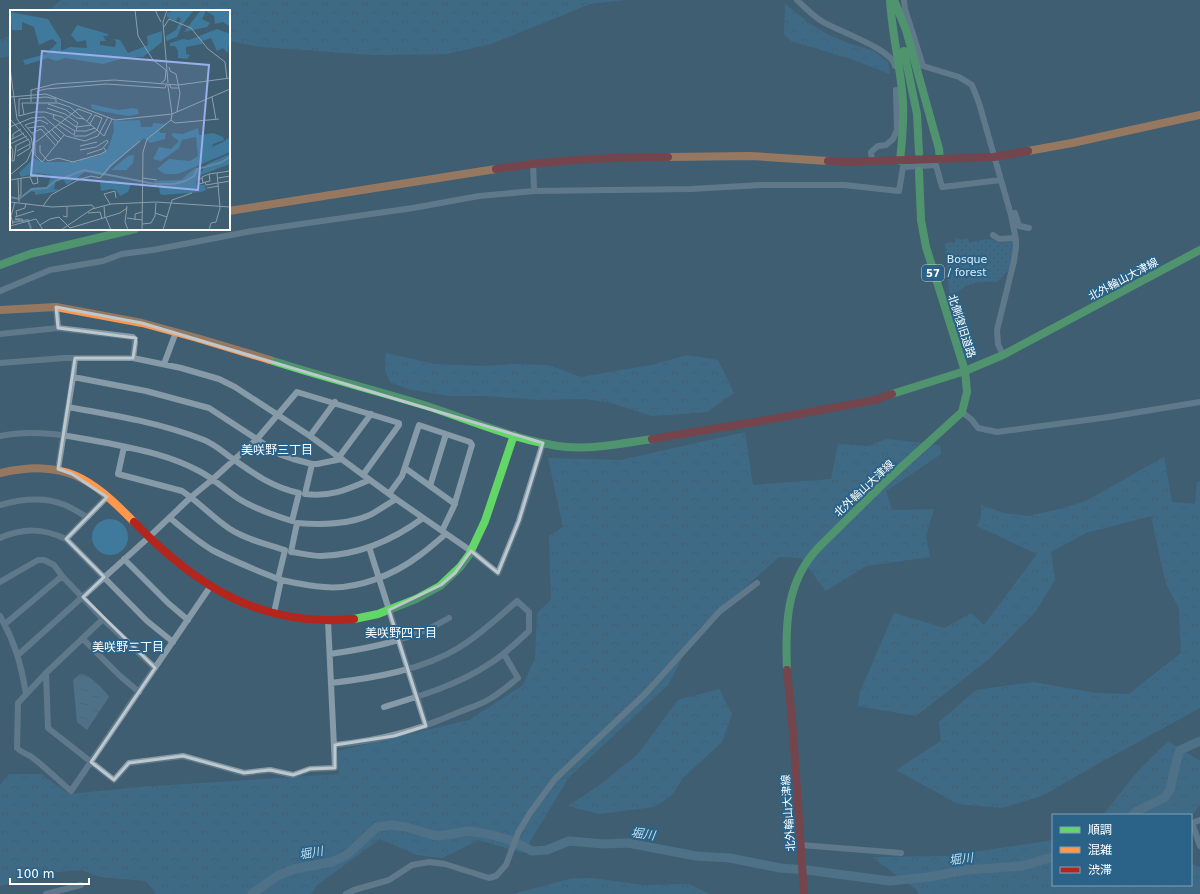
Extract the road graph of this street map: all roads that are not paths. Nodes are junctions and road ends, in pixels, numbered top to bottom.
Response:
1 (797, 0) edge
2 (892, 0) edge
3 (904, 0) edge
4 (1200, 115) edge
5 (920, 153) dead end
6 (994, 156) junction
7 (940, 159) junction
8 (900, 160) junction
9 (872, 162) junction
10 (533, 163) junction
11 (920, 172) dead end
12 (1001, 180) junction
13 (534, 191) junction
14 (230, 211) edge
15 (1011, 215) junction
16 (1029, 228) dead end
17 (131, 230) edge
18 (993, 234) dead end
19 (1015, 238) junction
20 (1200, 250) edge
21 (0, 265) edge
22 (0, 291) edge
23 (56, 307) junction
24 (0, 310) edge
25 (58, 328) junction
26 (176, 332) junction
27 (0, 334) edge
28 (1003, 355) junction
29 (75, 358) junction
30 (133, 358) junction
31 (0, 363) edge
32 (164, 364) junction
33 (965, 370) junction
34 (73, 377) junction
35 (334, 402) junction
36 (1200, 402) edge
37 (68, 408) junction
38 (962, 412) junction
39 (279, 414) junction
40 (372, 414) junction
41 (446, 434) junction
42 (63, 435) junction
43 (514, 435) junction
44 (0, 436) edge
45 (310, 436) junction
46 (257, 439) junction
47 (543, 443) junction
48 (124, 447) junction
49 (340, 458) junction
50 (234, 460) junction
51 (312, 464) junction
52 (405, 468) junction
53 (58, 469) junction
54 (0, 474) edge
55 (363, 475) junction
56 (213, 479) junction
57 (369, 480) junction
58 (430, 486) junction
59 (302, 494) junction
60 (389, 494) junction
61 (107, 497) junction
62 (191, 497) junction
63 (396, 499) junction
64 (455, 504) junction
65 (0, 505) edge
66 (87, 517) junction
67 (170, 518) junction
68 (423, 518) junction
69 (295, 522) junction
70 (444, 532) junction
71 (0, 538) edge
72 (148, 538) junction
73 (66, 539) junction
74 (369, 547) junction
75 (288, 551) junction
76 (471, 551) junction
77 (124, 559) junction
78 (62, 576) junction
79 (104, 577) junction
80 (379, 578) junction
81 (280, 579) junction
82 (0, 582) edge
83 (757, 583) dead end
84 (210, 587) junction
85 (83, 597) junction
86 (389, 610) junction
87 (274, 613) junction
88 (0, 616) edge
89 (449, 618) dead end
90 (104, 619) junction
91 (188, 620) junction
92 (328, 621) junction
93 (5, 624) junction
94 (82, 639) junction
95 (399, 641) junction
96 (173, 642) junction
97 (330, 654) junction
98 (504, 654) junction
99 (18, 655) junction
100 (155, 668) junction
101 (408, 668) junction
102 (46, 673) junction
103 (331, 683) junction
104 (139, 692) junction
105 (26, 694) junction
106 (417, 697) junction
107 (384, 707) dead end
108 (426, 726) junction
109 (335, 745) junction
110 (91, 762) junction
111 (1200, 820) edge
112 (801, 845) junction
113 (1200, 846) edge
114 (901, 853) dead end
115 (81, 885) dead end
116 (70, 891) edge
117 (46, 894) edge
118 (346, 894) edge
119 (804, 894) edge

1 - 9 street
2 - 5 main road
2 - 7 main road
2 - 8 main road
3 - 6 street
4 - 6 main road
6 - 7 main road
6 - 12 street
7 - 8 main road
8 - 9 main road
9 - 10 main road
10 - 13 street
10 - 14 main road
11 - 33 main road, 北側復旧道路 / 57
12 - 13 street
12 - 15 street
13 - 22 street
15 - 16 street
15 - 19 street
17 - 21 main road
18 - 19 street
19 - 28 street
20 - 28 main road, 北外輪山大津線
23 - 24 main road, 北外輪山大津線
23 - 25 street
23 - 26 main road, 北外輪山大津線
25 - 27 street
25 - 30 street
26 - 32 street
26 - 43 main road, 北外輪山大津線
28 - 33 main road, 北外輪山大津線
29 - 30 street
29 - 31 street
29 - 34 street
30 - 32 street
32 - 39 street
33 - 38 main road
33 - 47 main road, 北外輪山大津線
34 - 37 street
34 - 46 street
35 - 39 street
35 - 40 street
35 - 45 street
36 - 38 street
37 - 42 street
37 - 50 street
38 - 112 main road, 北外輪山大津線
39 - 45 street
39 - 46 street
40 - 49 street
40 - 55 street
41 - 52 street
41 - 58 street
41 - 64 street
42 - 44 street
42 - 48 street
42 - 53 street
43 - 47 main road, 北外輪山大津線
43 - 76 main road
45 - 49 street
46 - 50 street
46 - 51 street
47 - 76 street
48 - 56 street
48 - 62 street
49 - 51 street
49 - 55 street
50 - 56 street
50 - 59 street
51 - 59 street
52 - 58 street
52 - 60 street
53 - 54 main road
53 - 61 main road
55 - 57 street
56 - 62 street
56 - 69 street
57 - 59 street
57 - 60 street
58 - 64 street
59 - 69 street
60 - 63 street
61 - 66 street
61 - 72 main road
62 - 67 street
62 - 75 street
63 - 68 street
63 - 69 street
64 - 70 street
65 - 66 street
66 - 73 street
67 - 72 street
67 - 81 street
68 - 70 street
68 - 74 street
69 - 75 street
70 - 76 street
70 - 80 street
71 - 73 street
72 - 77 street
72 - 84 main road
73 - 79 street
74 - 75 street
74 - 80 street
75 - 81 street
76 - 86 main road
77 - 79 street
77 - 91 street
78 - 82 street
78 - 85 street
78 - 93 street
79 - 85 street
79 - 96 street
80 - 81 street
80 - 86 street
81 - 87 street
83 - 118 street
84 - 87 main road
84 - 91 street
85 - 90 street
85 - 99 street
86 - 92 main road
86 - 95 street
87 - 92 main road
88 - 93 street
89 - 95 street
90 - 94 street
90 - 100 street
91 - 96 street
92 - 97 street
93 - 99 street
94 - 102 street
94 - 104 street
95 - 97 street
95 - 101 street
96 - 100 street
97 - 103 street
98 - 101 street
98 - 106 street
98 - 108 street
99 - 105 street
100 - 104 street
101 - 103 street
101 - 106 street
102 - 105 street
102 - 110 street
103 - 109 street
104 - 110 street
105 - 110 street
106 - 107 street
106 - 108 street
108 - 109 street
109 - 110 street
111 - 113 street
112 - 114 street
112 - 119 main road, 北外輪山大津線
115 - 116 street
116 - 117 street

